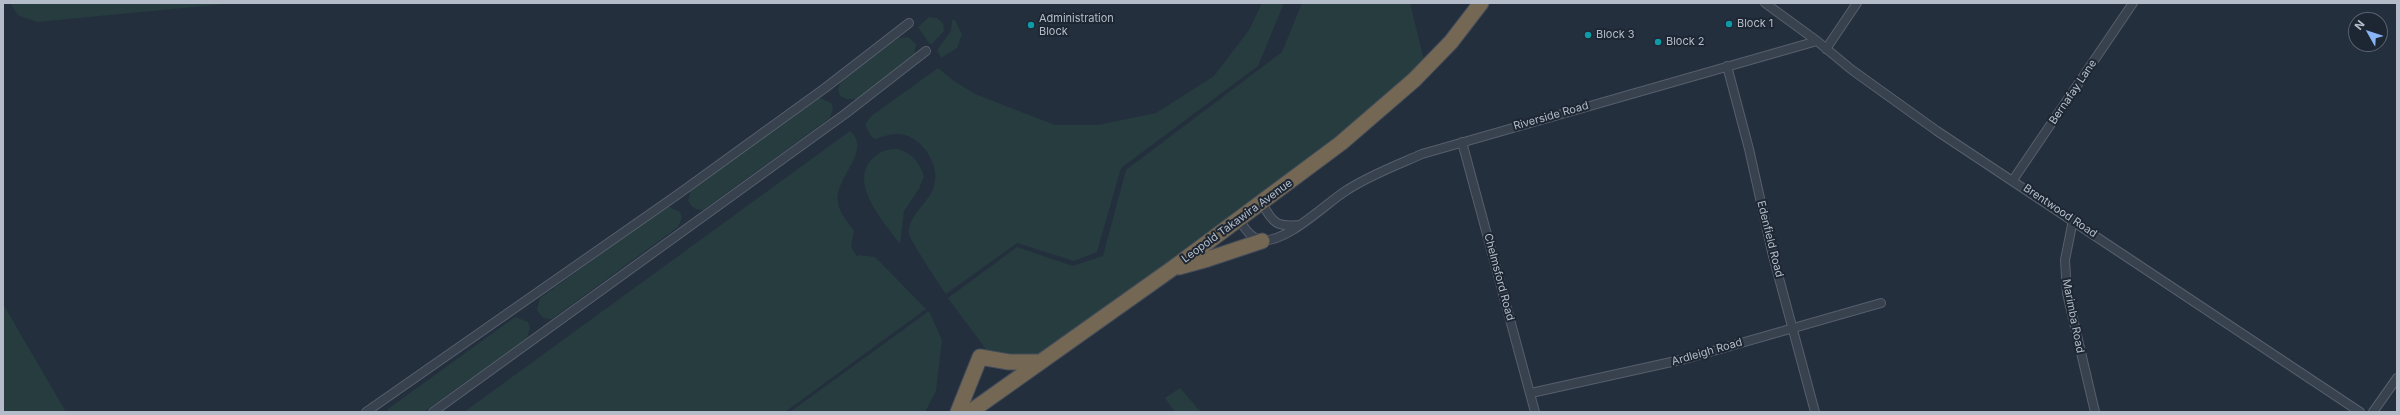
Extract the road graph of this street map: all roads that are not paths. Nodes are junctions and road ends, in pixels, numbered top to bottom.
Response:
1 (1482, 3) edge
2 (1765, 3) edge
3 (1857, 3) edge
4 (2133, 3) edge
5 (909, 23) dead end
6 (1817, 40) junction
7 (1826, 48) junction
8 (926, 52) dead end
9 (1727, 66) junction
10 (1462, 142) junction
11 (2012, 180) junction
12 (1262, 203) junction
13 (1239, 220) junction
14 (2073, 220) junction
15 (1301, 225) junction
16 (1262, 240) junction
17 (1173, 268) junction
18 (1881, 303) dead end
19 (1792, 327) junction
20 (1037, 362) junction
21 (2397, 378) edge
22 (1531, 393) junction
23 (366, 412) edge
24 (432, 412) edge
25 (958, 412) edge
26 (970, 412) edge
27 (1535, 412) edge
28 (1815, 412) edge
29 (2095, 412) edge
30 (2360, 412) edge
31 (2373, 412) edge

1 - 12 highway, Leopold Takawira Avenue
2 - 6 street, Brentwood Road
3 - 7 street
4 - 11 street, Bernafay Lane
5 - 23 street
6 - 7 street, Brentwood Road
6 - 9 street, Riverside Road
7 - 11 street, Brentwood Road
8 - 24 street
9 - 10 street, Riverside Road
9 - 19 street, Edenfield Road
10 - 15 street, Riverside Road
10 - 22 street, Chelmsford Road
11 - 14 street, Brentwood Road
12 - 13 highway, Leopold Takawira Avenue
12 - 15 street
13 - 16 street
13 - 17 highway, Leopold Takawira Avenue
14 - 29 street, Marimba Road
14 - 30 street, Brentwood Road
15 - 16 street, Riverside Road
16 - 17 highway
17 - 20 highway, Leopold Takawira Avenue
18 - 19 street, Ardleigh Road
19 - 22 street, Ardleigh Road
19 - 28 street, Edenfield Road
20 - 25 highway
20 - 26 highway, Leopold Takawira Avenue
21 - 31 street
22 - 27 street, Chelmsford Road

